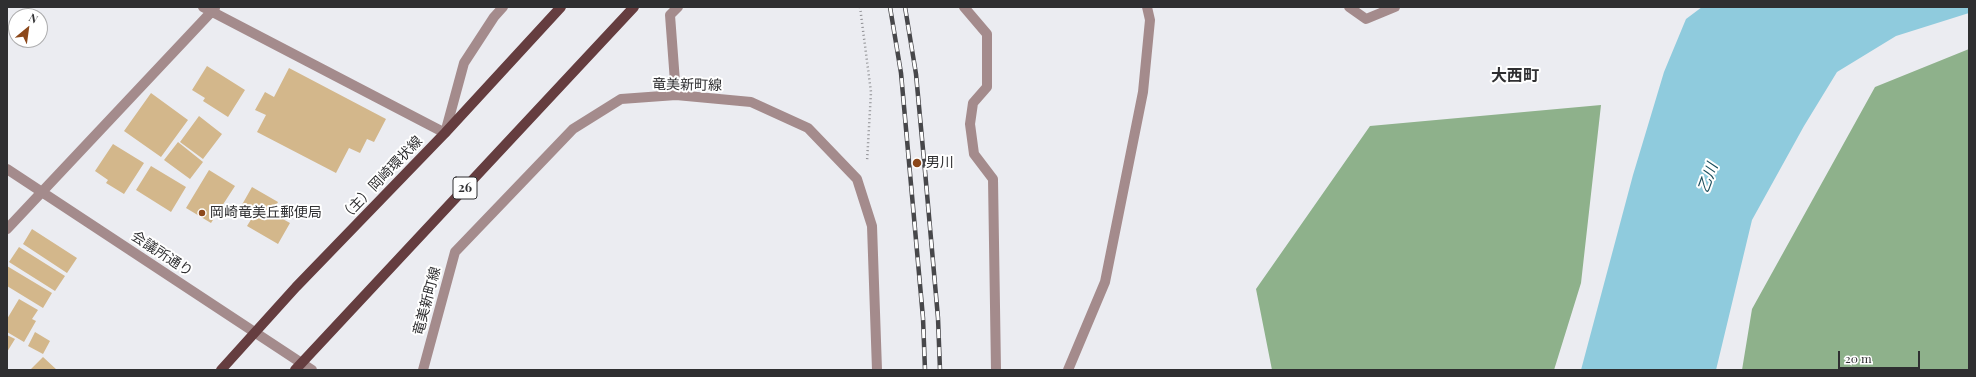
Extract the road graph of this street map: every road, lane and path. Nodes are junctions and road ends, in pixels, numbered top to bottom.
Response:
1 (504, 7) edge
2 (561, 7) edge
3 (634, 7) edge
4 (678, 7) edge
5 (860, 7) edge
6 (964, 7) edge
7 (1147, 7) edge
8 (1349, 7) edge
9 (1395, 7) edge
10 (210, 9) edge
11 (676, 95) junction
12 (445, 133) junction
13 (867, 167) dead end
14 (7, 169) edge
15 (41, 192) junction
16 (7, 229) edge
17 (255, 332) junction
18 (298, 367) edge
19 (221, 370) edge
20 (312, 370) edge
21 (423, 370) edge
22 (877, 370) edge
23 (996, 370) edge
24 (1068, 370) edge

1 - 12 street
2 - 12 main road, （主）岡崎環状線
3 - 18 main road, 26
4 - 11 street
5 - 13 path
6 - 23 street
7 - 24 street
8 - 9 street
10 - 12 street
10 - 15 street
11 - 21 street, 竜美新町線
11 - 22 street, 竜美新町線
12 - 17 main road, （主）岡崎環状線
14 - 15 street, 会議所通り
15 - 16 street
15 - 17 street, 会議所通り
17 - 18 street, 会議所通り
17 - 19 main road, （主）岡崎環状線
18 - 20 street

